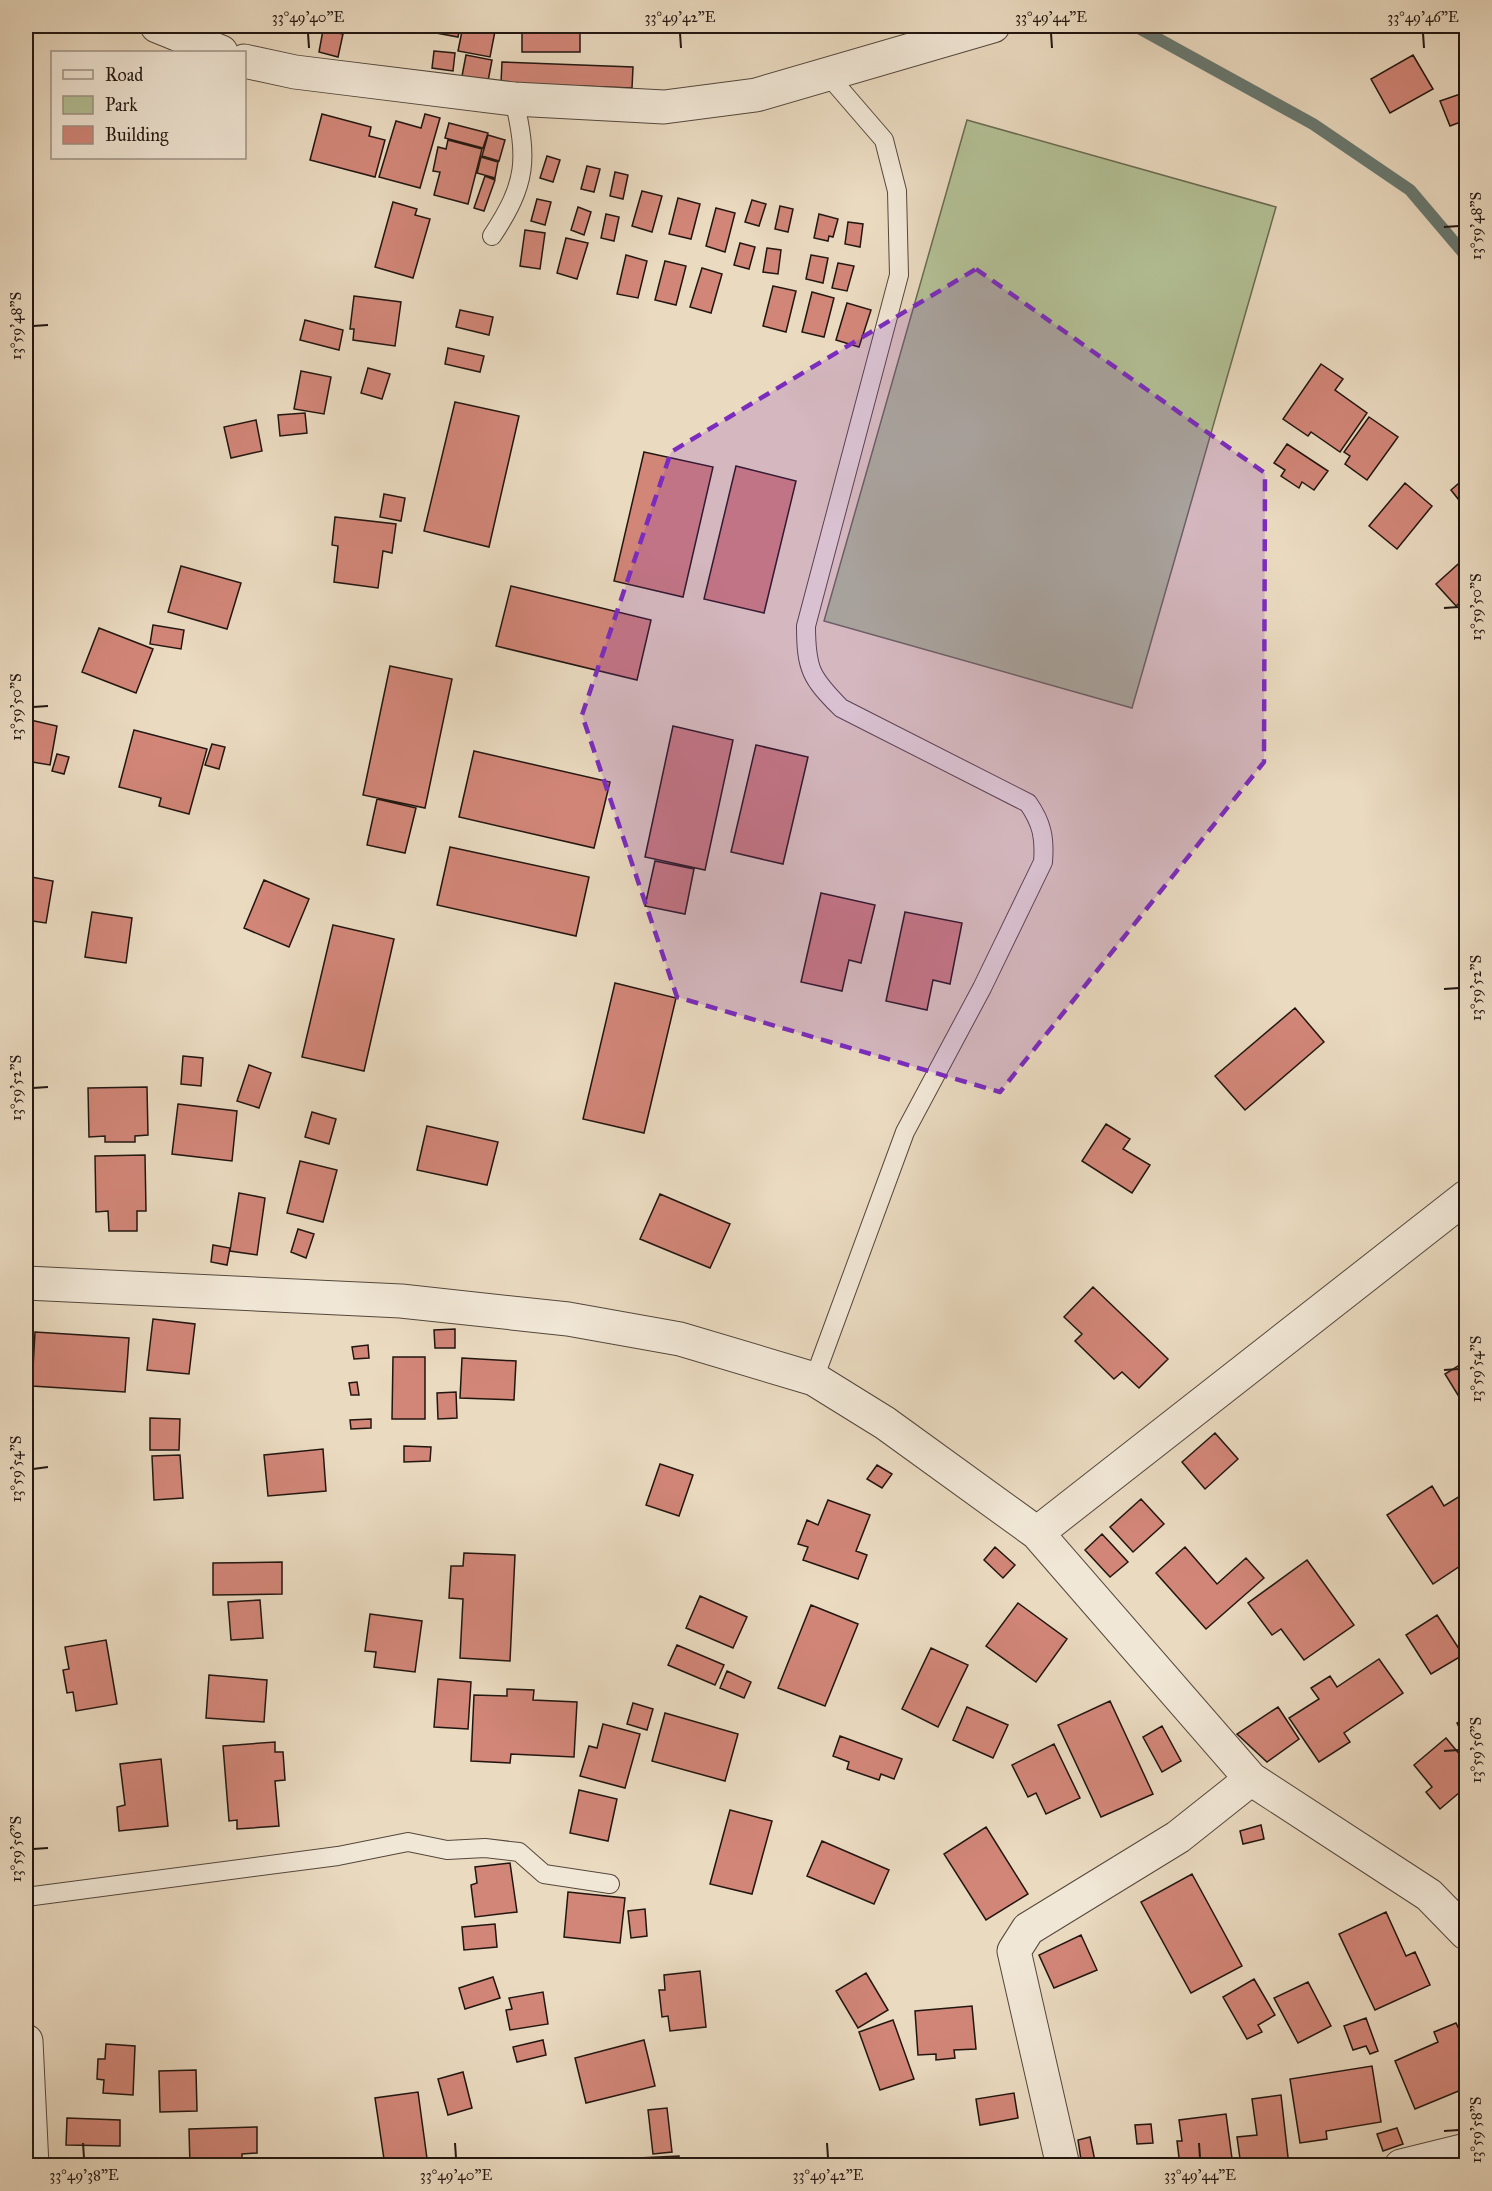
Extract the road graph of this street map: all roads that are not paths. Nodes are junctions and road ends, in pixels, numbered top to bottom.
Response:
1 (157, 26) edge
2 (993, 26) edge
3 (219, 51) edge
4 (246, 60) edge
5 (827, 74) junction
6 (514, 99) junction
7 (492, 236) dead end
8 (1467, 1197) edge
9 (26, 1283) edge
10 (814, 1379) junction
11 (1036, 1533) junction
12 (1251, 1779) junction
13 (610, 1884) dead end
14 (26, 1897) edge
15 (1467, 1933) edge
16 (26, 2041) edge
17 (1467, 2150) edge
18 (32, 2166) edge
19 (1063, 2166) edge
20 (1401, 2166) edge

1 - 3 street
2 - 5 street
4 - 6 street
5 - 6 street
5 - 10 lane
6 - 7 lane
8 - 11 street
9 - 10 street
10 - 11 street
11 - 12 street
12 - 15 street
12 - 19 street
13 - 14 lane
16 - 18 street
17 - 20 street

